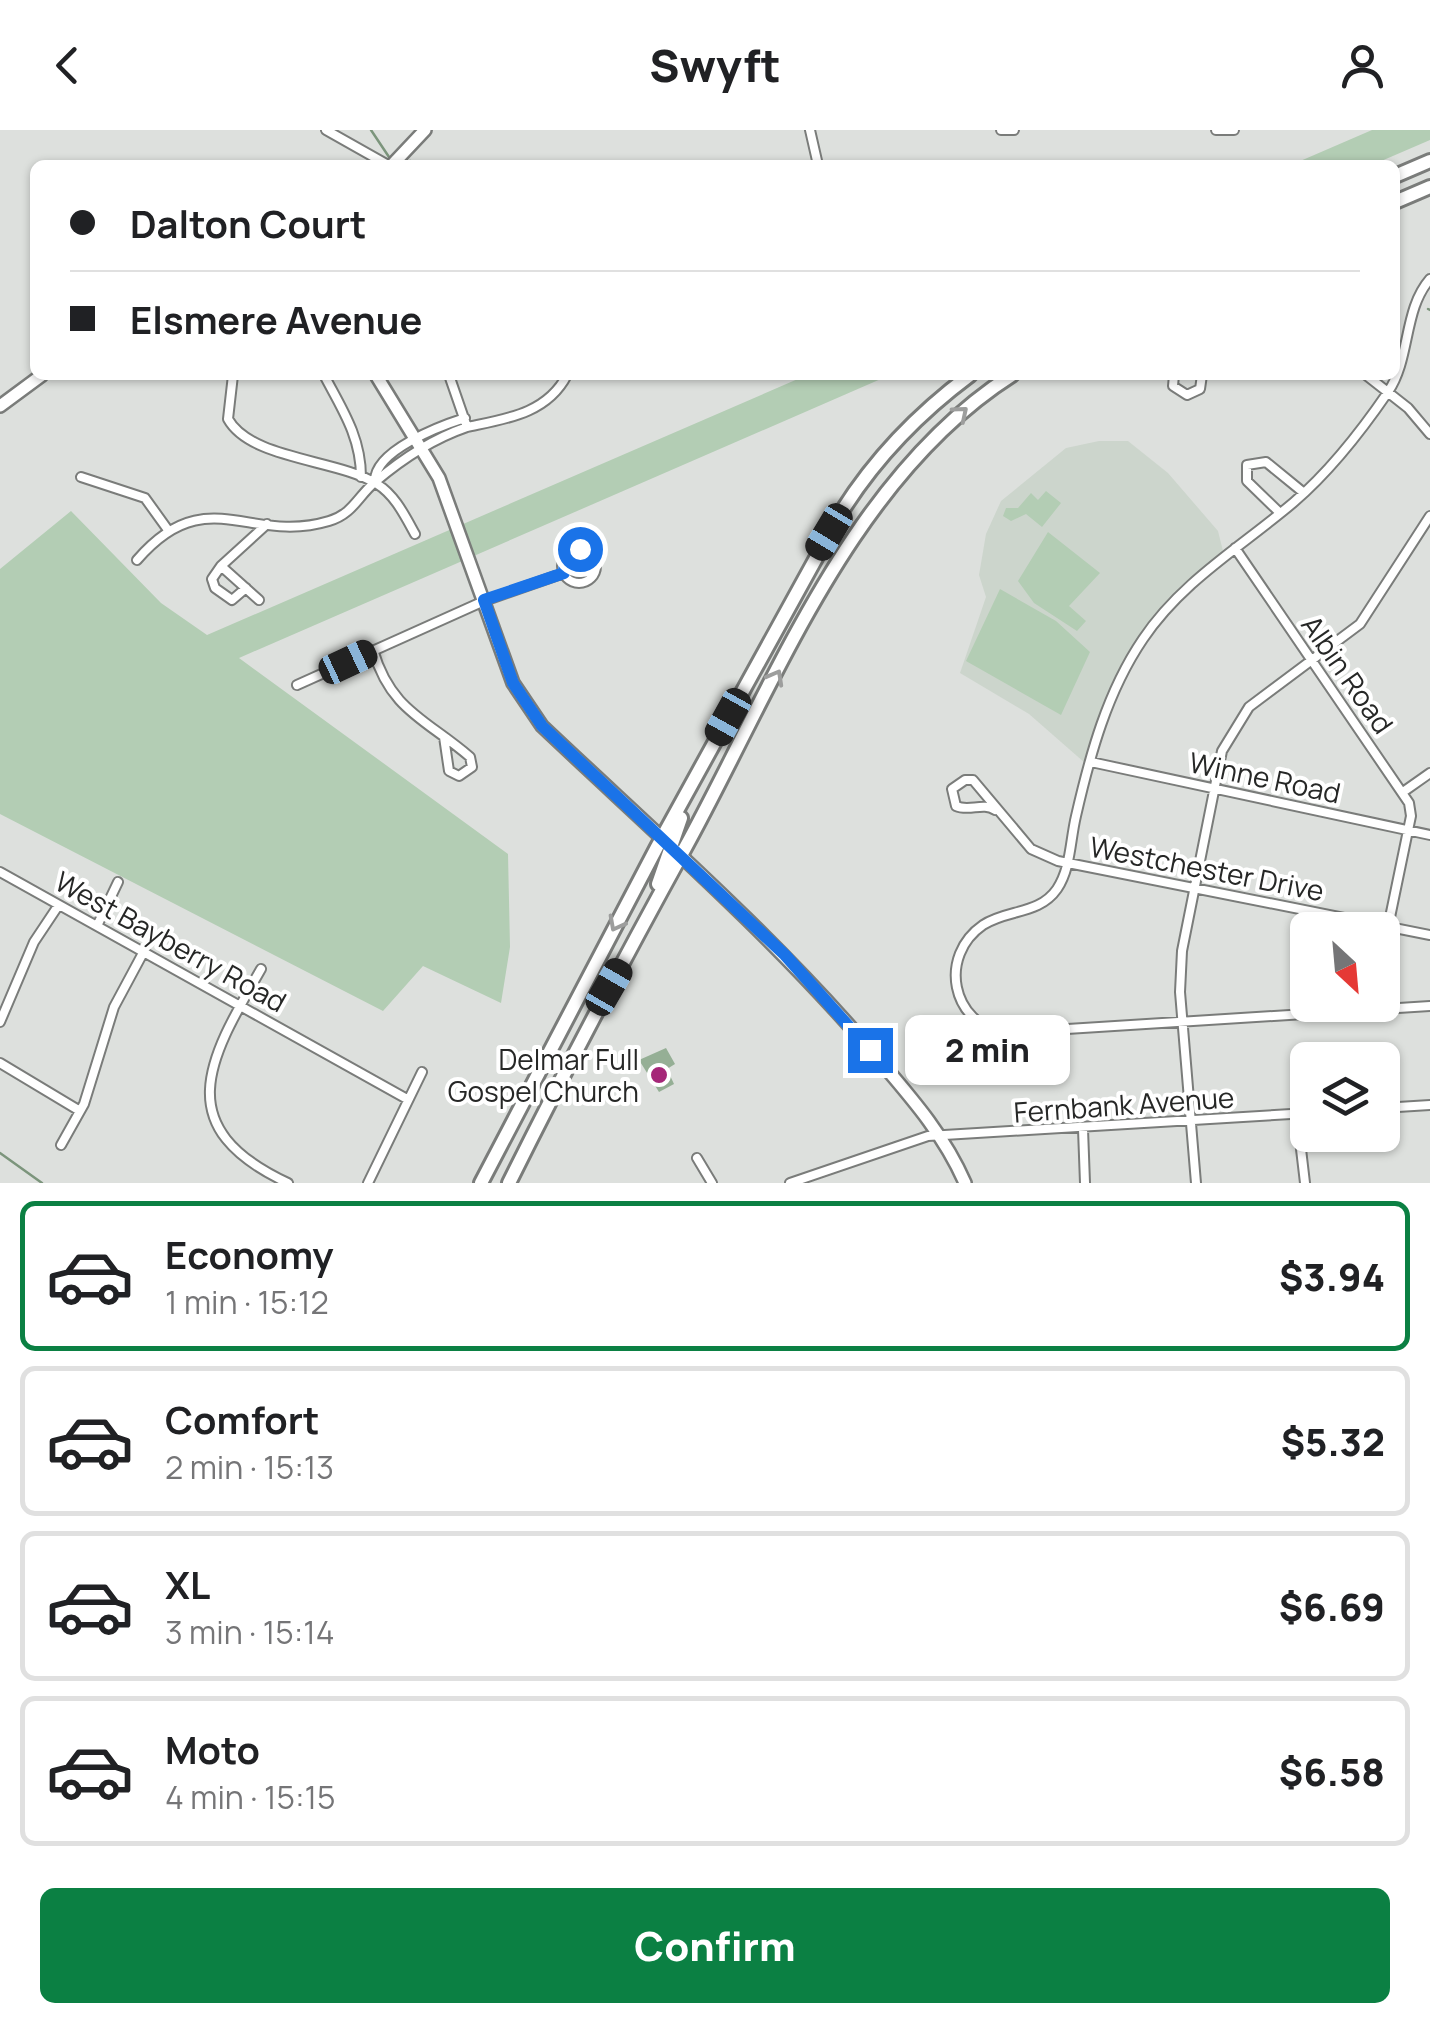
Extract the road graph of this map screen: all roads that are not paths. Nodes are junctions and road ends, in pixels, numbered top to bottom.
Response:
1 (326, 130) edge
2 (425, 130) edge
3 (810, 130) edge
4 (1001, 130) edge
5 (1014, 130) edge
6 (1216, 130) edge
7 (1234, 130) edge
8 (381, 160) edge
9 (395, 160) edge
10 (817, 160) edge
11 (1430, 161) edge
12 (1400, 174) edge
13 (1430, 186) edge
14 (1400, 200) edge
15 (1430, 280) edge
16 (1400, 367) edge
17 (35, 380) edge
18 (232, 380) edge
19 (327, 380) edge
20 (379, 380) edge
21 (451, 380) edge
22 (564, 380) edge
23 (964, 380) edge
24 (1006, 380) edge
25 (1174, 380) edge
26 (1201, 380) edge
27 (1373, 380) edge
28 (1394, 380) edge
29 (1389, 391) junction
30 (0, 406) edge
31 (466, 423) junction
32 (1430, 434) edge
33 (419, 443) junction
34 (81, 477) dead end
35 (361, 477) junction
36 (375, 482) junction
37 (1304, 493) junction
38 (1280, 513) junction
39 (1430, 516) edge
40 (267, 524) junction
41 (168, 530) junction
42 (415, 534) dead end
43 (1235, 548) junction
44 (137, 560) dead end
45 (221, 566) junction
46 (564, 573) junction
47 (246, 588) junction
48 (259, 600) dead end
49 (484, 600) junction
50 (373, 650) junction
51 (1312, 662) junction
52 (297, 685) dead end
53 (444, 736) junction
54 (1091, 762) junction
55 (1430, 773) edge
56 (1212, 790) junction
57 (1402, 792) junction
58 (995, 810) junction
59 (1408, 829) junction
60 (1430, 835) edge
61 (671, 847) junction
62 (1068, 864) junction
63 (0, 872) edge
64 (118, 882) dead end
65 (1192, 887) junction
66 (58, 906) junction
67 (1314, 912) edge
68 (1391, 912) edge
69 (97, 926) junction
70 (1400, 929) edge
71 (1430, 935) edge
72 (144, 953) junction
73 (260, 969) dead end
74 (239, 1006) junction
75 (1430, 1006) edge
76 (0, 1022) edge
77 (1183, 1023) junction
78 (0, 1063) edge
79 (422, 1072) dead end
80 (407, 1099) junction
81 (1430, 1106) edge
82 (1400, 1107) edge
83 (80, 1112) junction
84 (1290, 1114) edge
85 (1191, 1122) junction
86 (1083, 1129) junction
87 (942, 1137) junction
88 (61, 1145) dead end
89 (1300, 1152) edge
90 (697, 1158) dead end
91 (288, 1183) edge
92 (368, 1183) edge
93 (481, 1183) edge
94 (509, 1183) edge
95 (712, 1183) edge
96 (790, 1183) edge
97 (965, 1183) edge
98 (1085, 1183) edge
99 (1196, 1183) edge
100 (1304, 1183) edge

1 - 8 street
2 - 9 main road
3 - 10 street
4 - 5 street
6 - 7 street
11 - 12 main road
13 - 14 main road
15 - 16 street
17 - 30 main road
18 - 35 street
19 - 35 street
20 - 33 main road
21 - 31 street
22 - 31 street
23 - 61 main road
61 -> 24 main road
25 - 26 street
27 - 29 street
28 - 29 street
29 - 32 street
29 - 37 street
31 - 33 street
33 - 36 street
33 - 49 main road
34 - 41 street
35 - 36 street
36 - 40 street
36 - 42 street
37 - 38 street
37 - 38 street
38 - 43 street
39 - 51 street
40 - 41 street
40 - 45 street
41 - 44 street
43 - 51 street, Albin Road
43 - 54 street
45 - 47 street
45 - 47 street
46 - 46 street
46 - 49 street
47 - 48 street
49 - 50 street
49 - 61 main road
50 - 52 street
50 - 53 street
51 - 56 street
51 - 57 street, Albin Road
53 - 53 street
54 - 56 street, Winne Road
54 - 62 street
55 - 57 street
56 - 59 street, Winne Road
56 - 65 street
57 - 59 street, Albin Road
58 - 58 street, Westchester Drive
58 - 62 street, Westchester Drive
59 - 60 street, Winne Road
59 - 68 street
61 - 87 main road
61 -> 93 main road
61 - 94 main road
62 - 65 street, Westchester Drive
62 - 77 street
63 - 66 street, West Bayberry Road
64 - 69 street
65 - 67 street, Westchester Drive
65 - 77 street
66 - 69 street, West Bayberry Road
66 - 76 street
69 - 72 street, West Bayberry Road
70 - 71 street, Westchester Drive
72 - 74 street, West Bayberry Road
72 - 83 street
73 - 74 street
74 - 80 street, West Bayberry Road
74 - 91 street
75 - 77 street
77 - 85 street
78 - 83 street
79 - 80 street
80 - 92 street
81 - 82 street
83 - 88 street
84 - 85 street, Fernbank Avenue
85 - 86 street, Fernbank Avenue
85 - 99 street
86 - 87 street, Fernbank Avenue
86 - 98 street
87 - 96 street, Fernbank Avenue
87 - 97 main road
89 - 100 street
90 - 95 street

